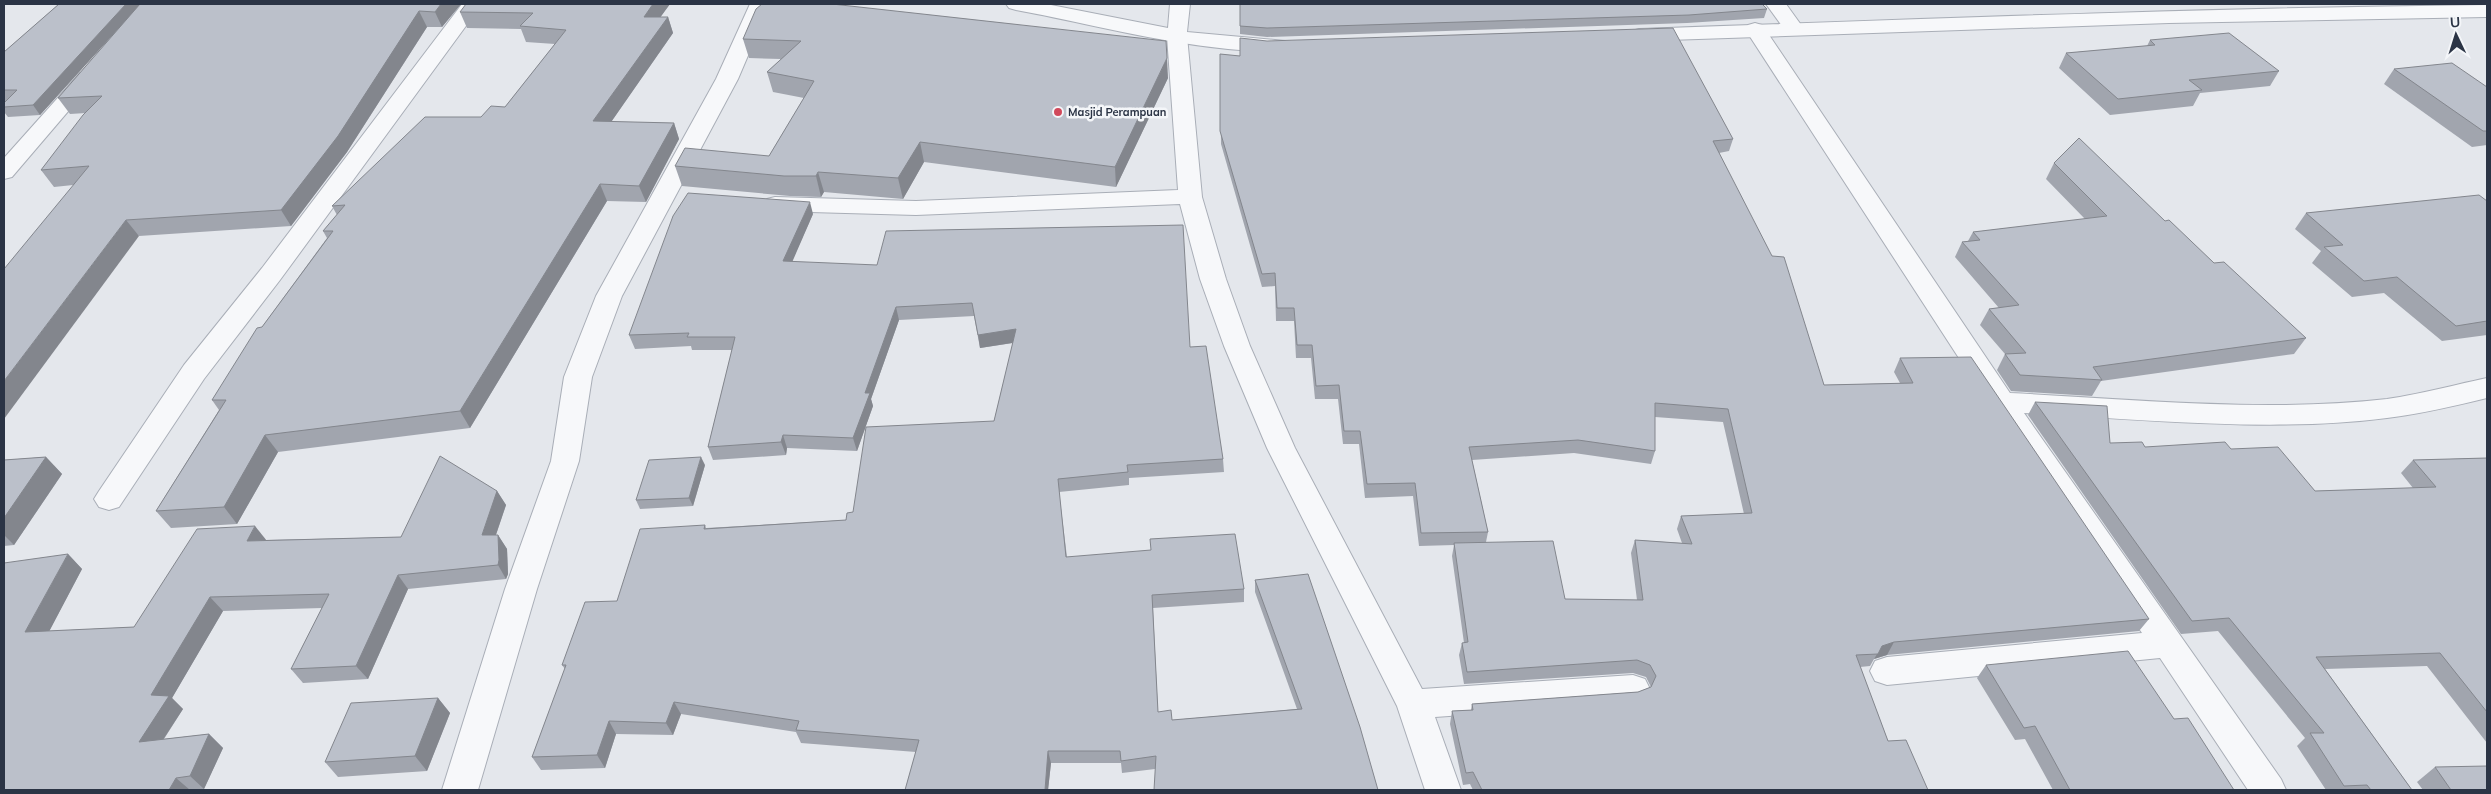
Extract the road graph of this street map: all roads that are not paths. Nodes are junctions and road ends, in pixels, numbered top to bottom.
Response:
1 (472, 4) edge
2 (760, 4) edge
3 (1016, 4) edge
4 (1180, 4) edge
5 (1776, 4) edge
6 (2487, 11) edge
7 (1755, 29) junction
8 (1794, 29) junction
9 (1177, 36) junction
10 (1619, 36) edge
11 (1295, 44) edge
12 (101, 62) edge
13 (4, 172) edge
14 (664, 194) junction
15 (693, 197) edge
16 (1190, 197) junction
17 (751, 202) edge
18 (2487, 388) edge
19 (2002, 402) junction
20 (109, 499) dead end
21 (2169, 644) junction
22 (1887, 671) dead end
23 (1633, 689) dead end
24 (1413, 704) junction
25 (460, 790) edge
26 (1443, 790) edge
27 (2268, 790) edge

1 - 20 street
2 - 14 street
3 - 9 street
4 - 9 street
5 - 8 street
6 - 8 street
7 - 8 street
7 - 10 street
7 - 19 street
9 - 11 street
9 - 16 street
12 - 13 street
14 - 15 street
14 - 25 street
16 - 17 street
16 - 24 street
18 - 19 street
19 - 21 street
21 - 22 street
21 - 27 street
23 - 24 street
24 - 26 street

